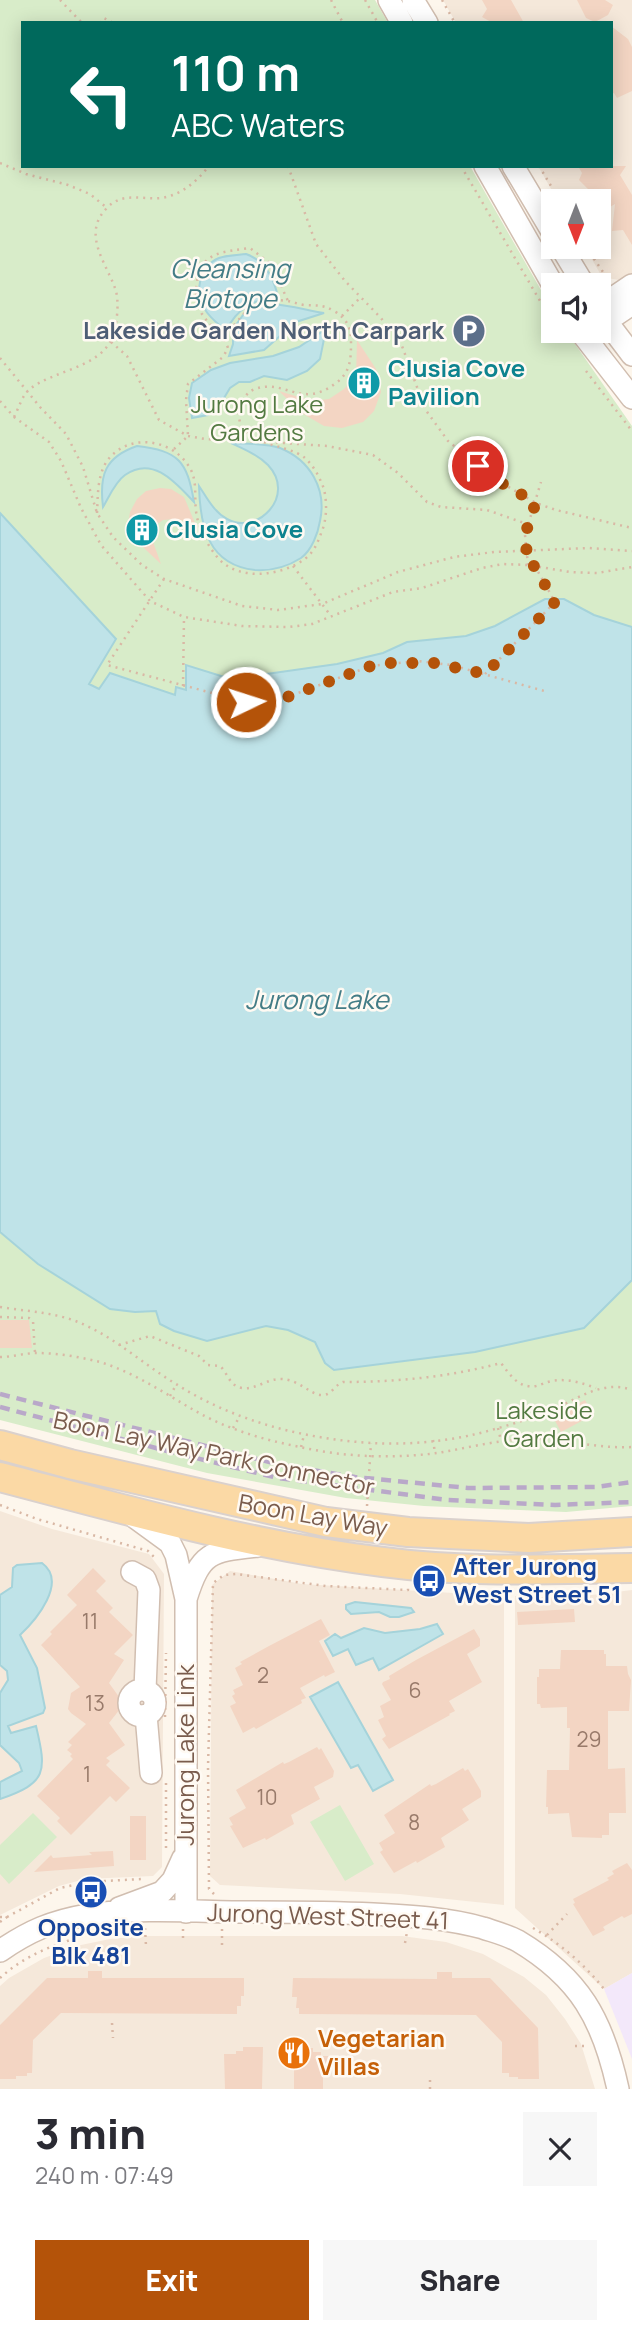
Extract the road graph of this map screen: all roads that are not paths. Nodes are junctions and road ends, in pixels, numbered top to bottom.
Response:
1 (389, 0) edge
2 (413, 0) edge
3 (401, 21) edge
4 (426, 21) edge
5 (486, 168) edge
6 (514, 168) edge
7 (541, 213) edge
8 (546, 273) edge
9 (632, 285) edge
10 (632, 303) edge
11 (611, 307) edge
12 (611, 315) edge
13 (611, 338) edge
14 (604, 343) edge
15 (632, 355) edge
16 (632, 398) edge
17 (0, 1445) edge
18 (0, 1477) edge
19 (125, 1511) junction
20 (632, 1532) edge
21 (278, 1544) junction
22 (632, 1568) edge
23 (132, 1572) dead end
24 (186, 1598) junction
25 (150, 1773) dead end
26 (176, 1852) junction
27 (107, 1913) junction
28 (184, 1920) junction
29 (0, 1951) edge
30 (618, 2089) edge

1 - 3 street
2 - 4 street
5 - 8 street
6 - 7 street
9 - 11 street
10 - 12 street
13 - 15 street
14 - 16 street
17 - 20 main road, Boon Lay Way
18 - 19 main road, Boon Lay Way
19 - 21 main road, Boon Lay Way
19 - 24 street, Jurong Lake Link
21 - 22 main road, Boon Lay Way
21 - 24 street, Jurong Lake Link
23 - 25 street
24 - 26 street, Jurong Lake Link
26 - 27 street
26 - 28 street, Jurong Lake Link
27 - 28 street, Jurong West Street 41
27 - 29 street, Jurong West Street 41
28 - 30 street, Jurong West Street 41

